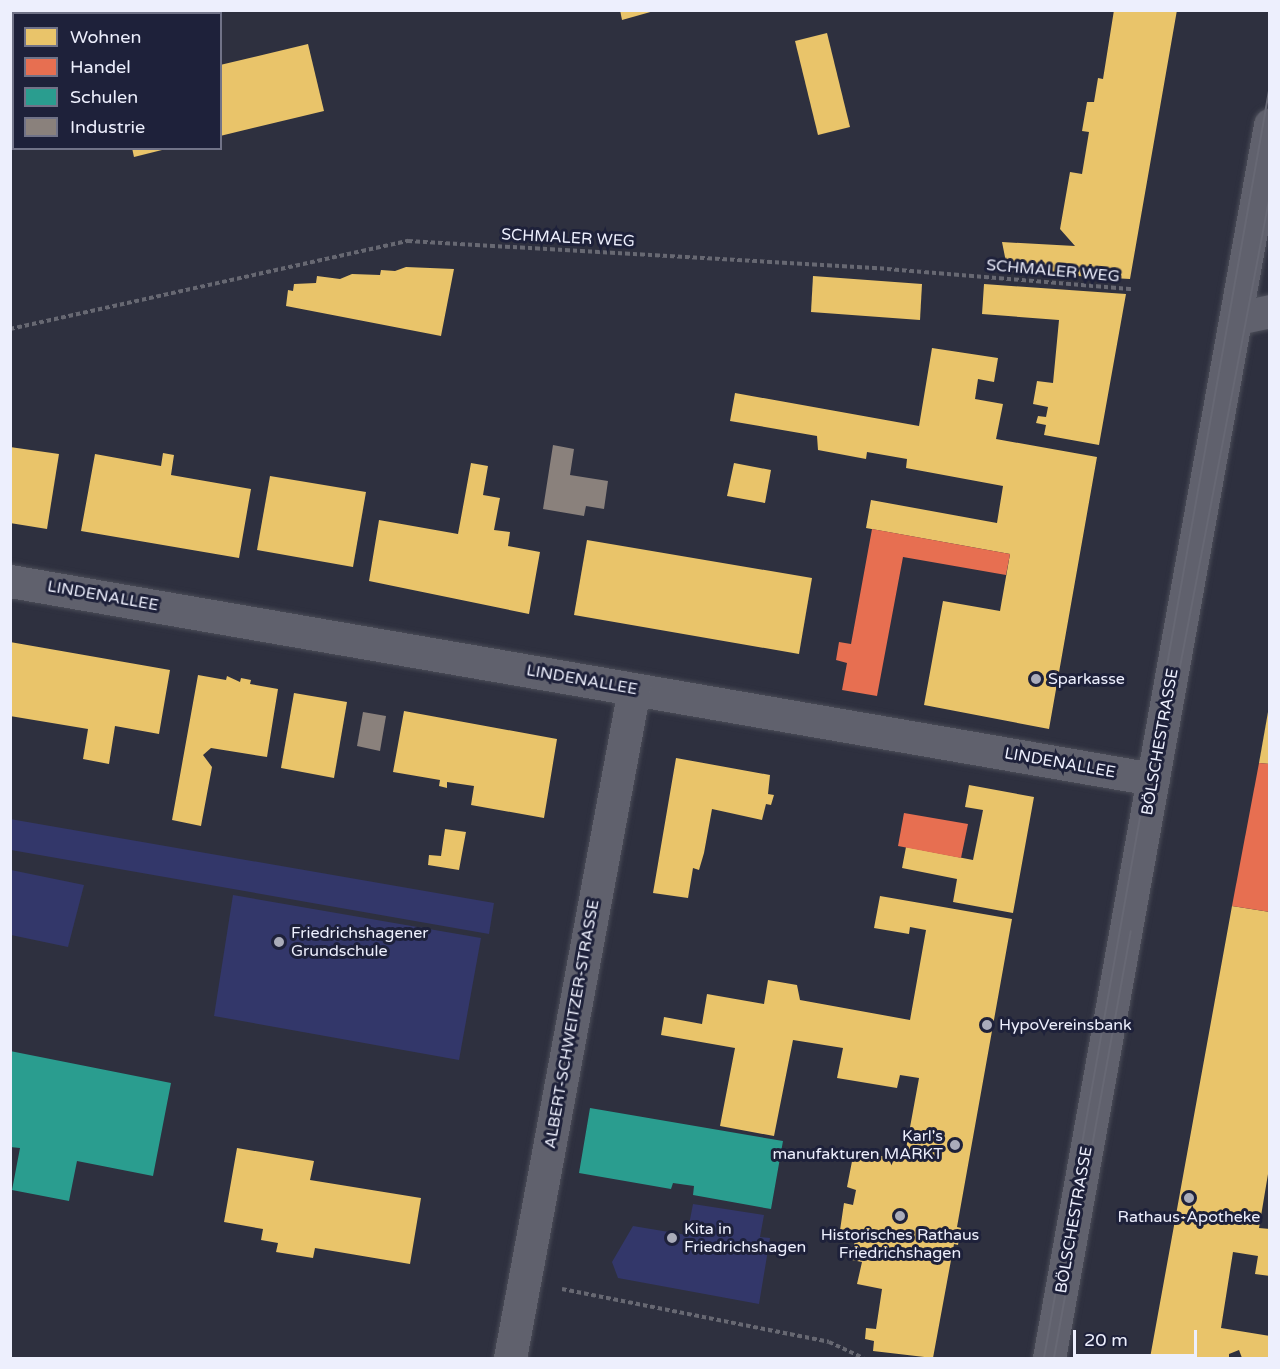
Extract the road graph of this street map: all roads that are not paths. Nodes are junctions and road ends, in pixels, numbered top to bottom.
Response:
1 (1269, 125) edge
2 (1269, 311) edge
3 (1238, 318) junction
4 (10, 581) edge
5 (634, 689) junction
6 (1153, 779) junction
7 (510, 1359) edge
8 (1049, 1359) edge

1 - 3 street, BÖLSCHESTRASSE
2 - 3 street
3 - 6 street, BÖLSCHESTRASSE
4 - 5 street, LINDENALLEE
5 - 6 street, LINDENALLEE
5 - 7 street, ALBERT-SCHWEITZER-STRASSE
6 - 8 street, BÖLSCHESTRASSE

